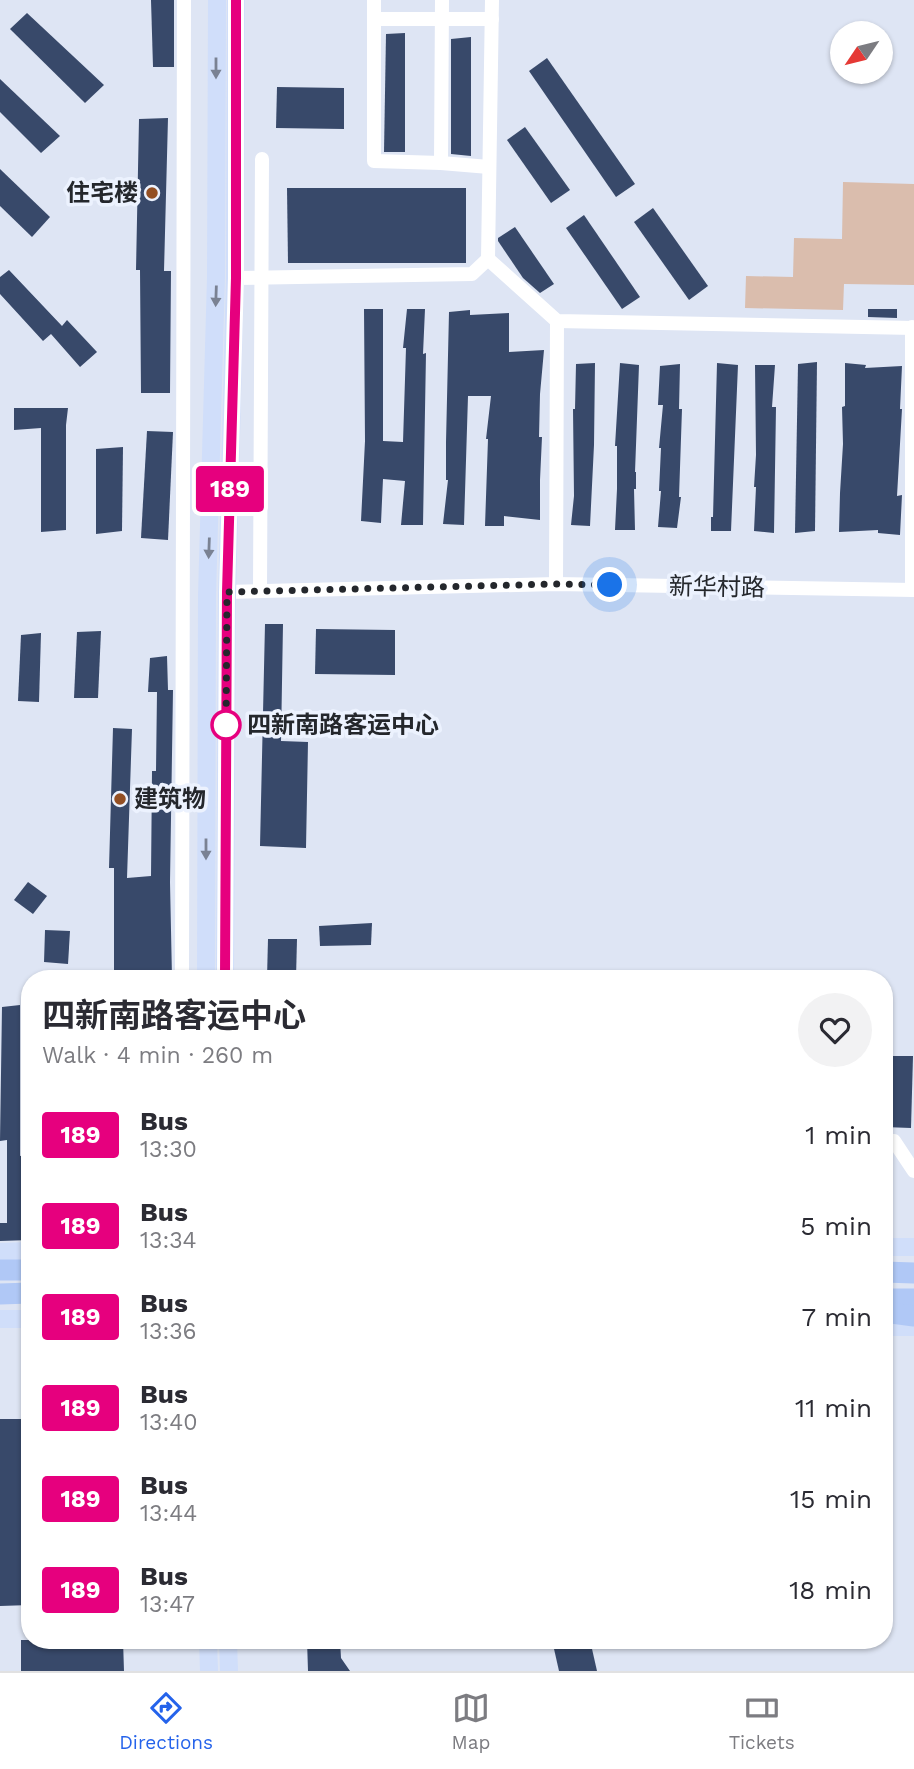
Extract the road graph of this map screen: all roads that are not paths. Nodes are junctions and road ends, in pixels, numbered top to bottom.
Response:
1 (184, 0) edge
2 (217, 0) edge
3 (236, 0) edge
4 (374, 0) edge
5 (442, 0) edge
6 (492, 0) edge
7 (374, 19) junction
8 (442, 19) junction
9 (492, 19) junction
10 (262, 159) dead end
11 (441, 163) junction
12 (489, 167) junction
13 (488, 260) junction
14 (261, 277) junction
15 (236, 278) junction
16 (557, 321) junction
17 (913, 328) edge
18 (556, 584) junction
19 (913, 590) edge
20 (260, 591) junction
21 (227, 592) junction
22 (182, 970) edge
23 (206, 970) edge
24 (225, 970) edge
25 (893, 1141) edge
26 (914, 1171) edge
27 (893, 1247) edge
28 (914, 1247) edge
29 (21, 1251) edge
30 (0, 1252) edge
31 (0, 1270) edge
32 (21, 1270) edge
33 (893, 1272) edge
34 (914, 1273) edge
35 (21, 1293) edge
36 (0, 1294) edge
37 (893, 1299) edge
38 (914, 1300) edge
39 (893, 1313) edge
40 (914, 1316) edge
41 (0, 1319) edge
42 (21, 1319) edge
43 (893, 1326) edge
44 (914, 1327) edge
45 (208, 1649) edge
46 (228, 1649) edge
47 (209, 1671) edge
48 (229, 1671) edge

1 - 22 street
2 -> 23 main road
3 - 15 main road
4 - 7 street
5 - 8 street
6 - 9 street
7 - 8 street
7 - 11 street
8 - 9 street
8 - 11 street
9 - 12 street
10 - 14 street
11 - 12 street
12 - 13 street
13 - 14 street
13 - 16 street
14 - 15 street
14 - 20 street
15 - 21 main road
16 - 17 street
16 - 18 street
17 - 19 street
18 - 19 street, 新华村路
18 - 20 street, 新华村路
20 - 21 street, 新华村路
21 - 24 main road
25 - 26 street
27 - 28 main road
29 - 30 main road
31 - 32 highway
33 - 34 highway
35 - 36 highway
37 - 38 highway
39 - 40 highway
41 - 42 main road
43 - 44 main road
45 - 47 main road
46 - 48 main road

